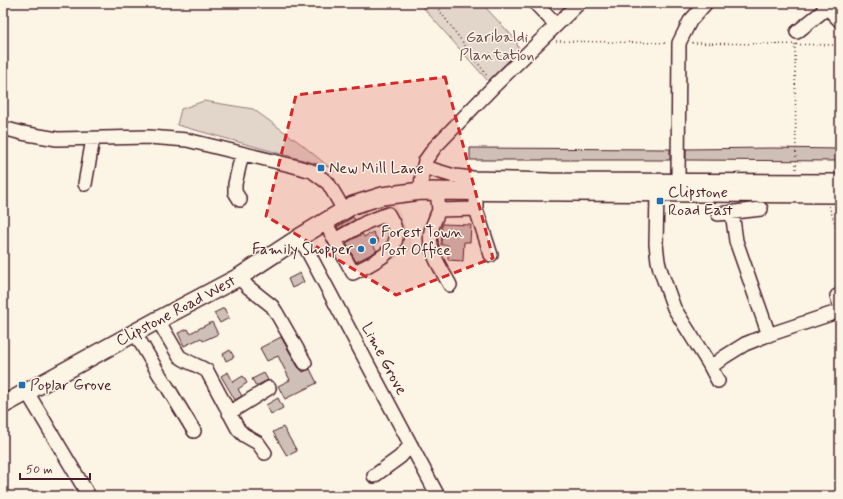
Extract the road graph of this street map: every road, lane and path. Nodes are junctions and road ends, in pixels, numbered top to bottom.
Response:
1 (434, 3) edge
2 (535, 3) edge
3 (579, 3) edge
4 (706, 3) edge
5 (825, 5) edge
6 (840, 22) edge
7 (556, 26) junction
8 (796, 38) junction
9 (540, 41) junction
10 (679, 43) junction
11 (840, 45) edge
12 (495, 85) junction
13 (3, 128) edge
14 (93, 139) junction
15 (242, 154) junction
16 (424, 167) junction
17 (678, 180) junction
18 (796, 181) junction
19 (840, 181) edge
20 (85, 184) dead end
21 (429, 191) junction
22 (476, 191) junction
23 (657, 193) junction
24 (833, 194) edge
25 (240, 200) dead end
26 (351, 206) junction
27 (476, 209) junction
28 (439, 210) junction
29 (761, 210) dead end
30 (732, 212) junction
31 (718, 214) dead end
32 (325, 222) junction
33 (367, 222) junction
34 (300, 237) junction
35 (840, 239) edge
36 (335, 240) junction
37 (491, 255) dead end
38 (239, 277) junction
39 (450, 285) dead end
40 (840, 311) edge
41 (158, 320) junction
42 (135, 332) junction
43 (770, 335) junction
44 (305, 363) dead end
45 (711, 367) junction
46 (718, 381) dead end
47 (269, 388) dead end
48 (28, 392) junction
49 (3, 405) edge
50 (229, 412) junction
51 (194, 431) dead end
52 (411, 446) junction
53 (265, 453) dead end
54 (374, 476) dead end
55 (89, 496) edge
56 (438, 496) edge

1 - 12 path
2 - 7 street
3 - 7 street
4 - 10 street
5 - 6 street
5 - 8 street
7 - 9 street
8 - 10 path
8 - 11 path
8 - 18 path
9 - 10 path
9 - 12 street
10 - 17 street
12 - 16 street
13 - 14 street
14 - 15 street
14 - 20 street
15 - 25 street
15 - 26 street
16 - 17 street
16 - 21 street
17 - 18 street
18 - 19 street
21 - 22 main road
21 - 26 main road
21 - 28 street
22 - 23 main road
22 - 27 street
23 - 24 main road
23 - 45 street
24 - 35 path
26 - 32 main road, Clipstone Road West
26 - 33 street
27 - 28 street
27 - 37 street
28 - 39 street
29 - 30 street
30 - 31 street
30 - 43 street
32 - 34 main road, Clipstone Road West
32 - 36 street
33 - 36 street
33 - 36 street
34 - 38 main road, Clipstone Road West
34 - 52 street, Lime Grove
38 - 41 main road, Clipstone Road West
38 - 44 street
40 - 43 street
41 - 42 main road, Clipstone Road West
41 - 50 street
42 - 48 main road, Clipstone Road West
42 - 51 street
43 - 45 street
45 - 46 street
47 - 50 street
48 - 49 main road, Clipstone Road West
48 - 55 street
50 - 53 street
52 - 54 street
52 - 56 street, Lime Grove

